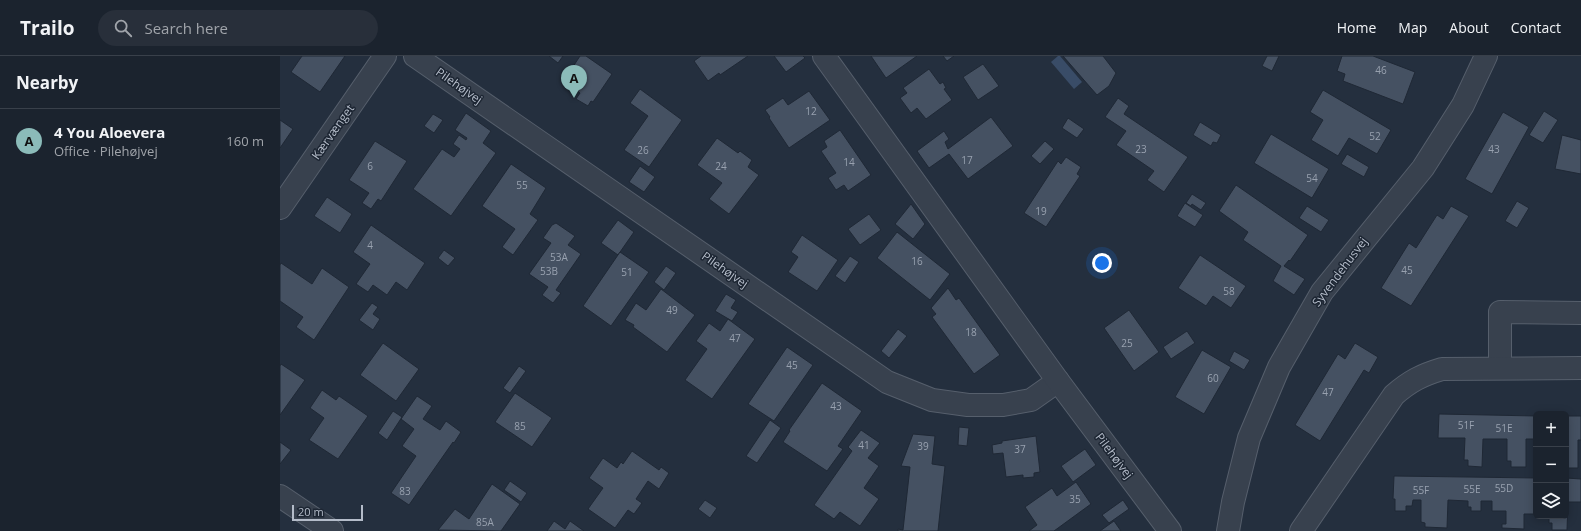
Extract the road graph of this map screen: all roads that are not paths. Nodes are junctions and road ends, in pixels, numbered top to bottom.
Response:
1 (385, 56) edge
2 (414, 56) edge
3 (824, 56) edge
4 (1478, 58) edge
5 (280, 208) edge
6 (1581, 313) edge
7 (1500, 368) junction
8 (1581, 368) edge
9 (1058, 381) junction
10 (280, 496) edge
11 (332, 531) edge
12 (1170, 531) edge
13 (1228, 531) edge
14 (1301, 531) edge

1 - 5 street, Kærvænget
2 - 9 street, Pilehøjvej
3 - 9 street, Pilehøjvej
4 - 13 street, Syvendehusvej
6 - 7 street
7 - 8 street
7 - 14 street
9 - 12 street, Pilehøjvej
10 - 11 street

